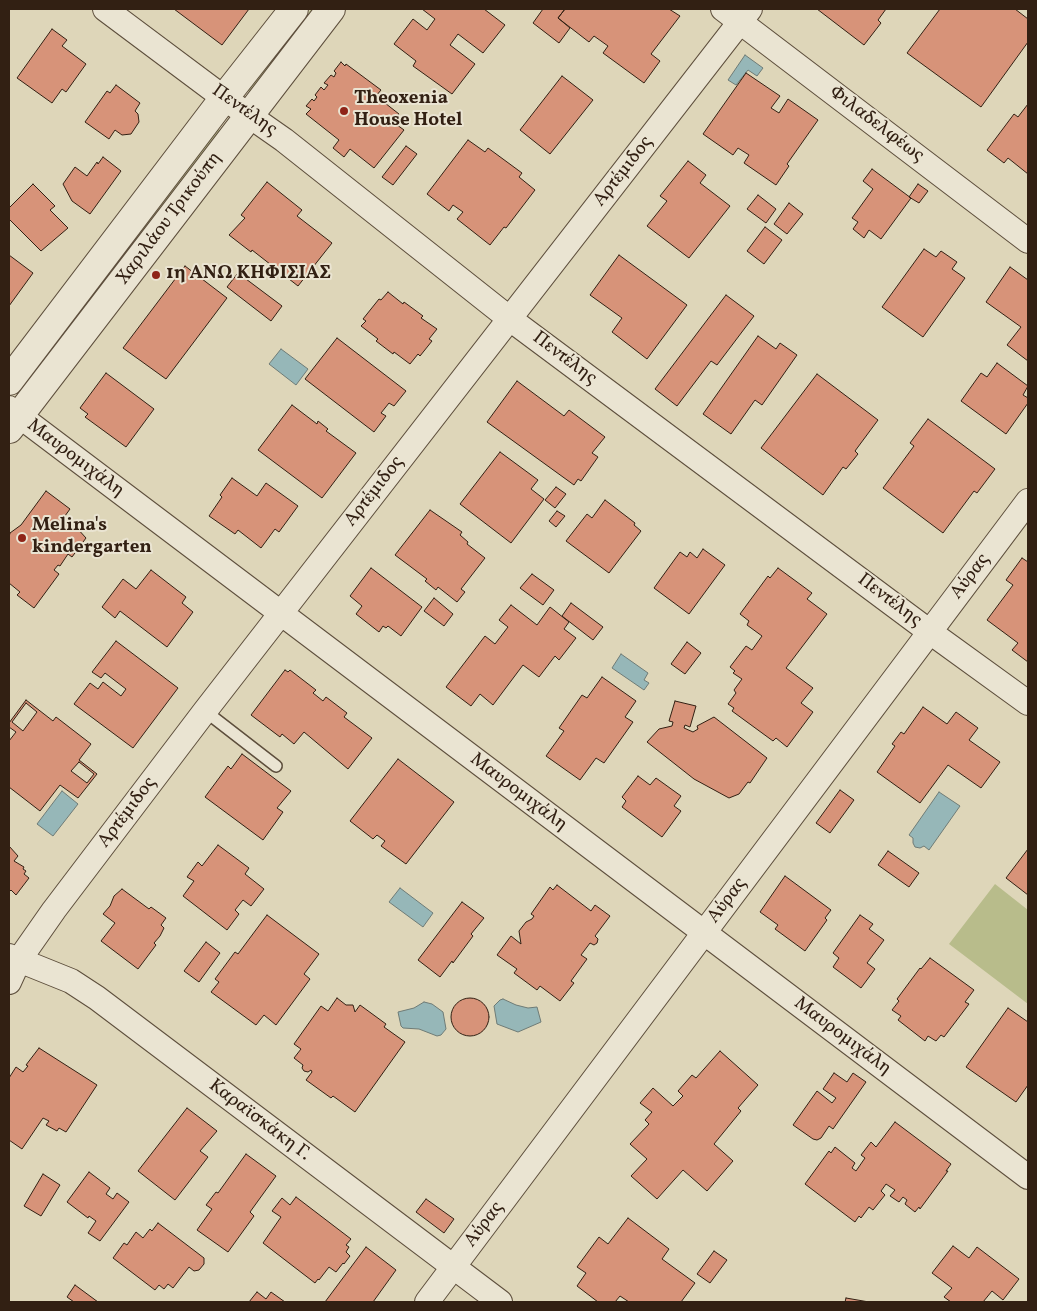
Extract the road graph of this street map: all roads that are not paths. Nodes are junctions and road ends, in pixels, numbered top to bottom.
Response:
1 (106, 9) edge
2 (294, 9) edge
3 (332, 9) edge
4 (738, 13) edge
5 (224, 98) junction
6 (250, 115) junction
7 (1028, 241) edge
8 (510, 318) junction
9 (9, 381) edge
10 (12, 418) edge
11 (1028, 500) edge
12 (281, 614) junction
13 (930, 632) junction
14 (1028, 703) edge
15 (205, 711) junction
16 (276, 766) dead end
17 (704, 933) junction
18 (14, 958) edge
19 (9, 982) edge
20 (1028, 1177) edge
21 (454, 1267) junction
22 (427, 1302) edge
23 (500, 1302) edge

1 - 5 street, Πεντέλης
2 - 5 street, Χαριλάου Τρικούπη
3 - 6 street, Χαριλάου Τρικούπη
4 - 7 street, Φιλαδελφέως
4 - 8 street, Αρτέμιδος
5 - 6 street, Πεντέλης
5 - 9 street, Χαριλάου Τρικούπη
6 - 8 street, Πεντέλης
6 - 10 street, Χαριλάου Τρικούπη
8 - 12 street, Αρτέμιδος
8 - 13 street, Πεντέλης
10 - 12 street, Μαυρομιχάλη
11 - 13 street, Αύρας
12 - 15 street, Αρτέμιδος
12 - 17 street, Μαυρομιχάλη
13 - 14 street, Πεντέλης
13 - 17 street, Αύρας
15 - 16 lane
15 - 18 street, Αρτέμιδος
17 - 20 street, Μαυρομιχάλη
17 - 21 street, Αύρας
18 - 19 street, Αρτέμιδος
18 - 21 street, Καραϊσκάκη Γ.
21 - 22 street, Αύρας
21 - 23 street, Καραϊσκάκη Γ.

